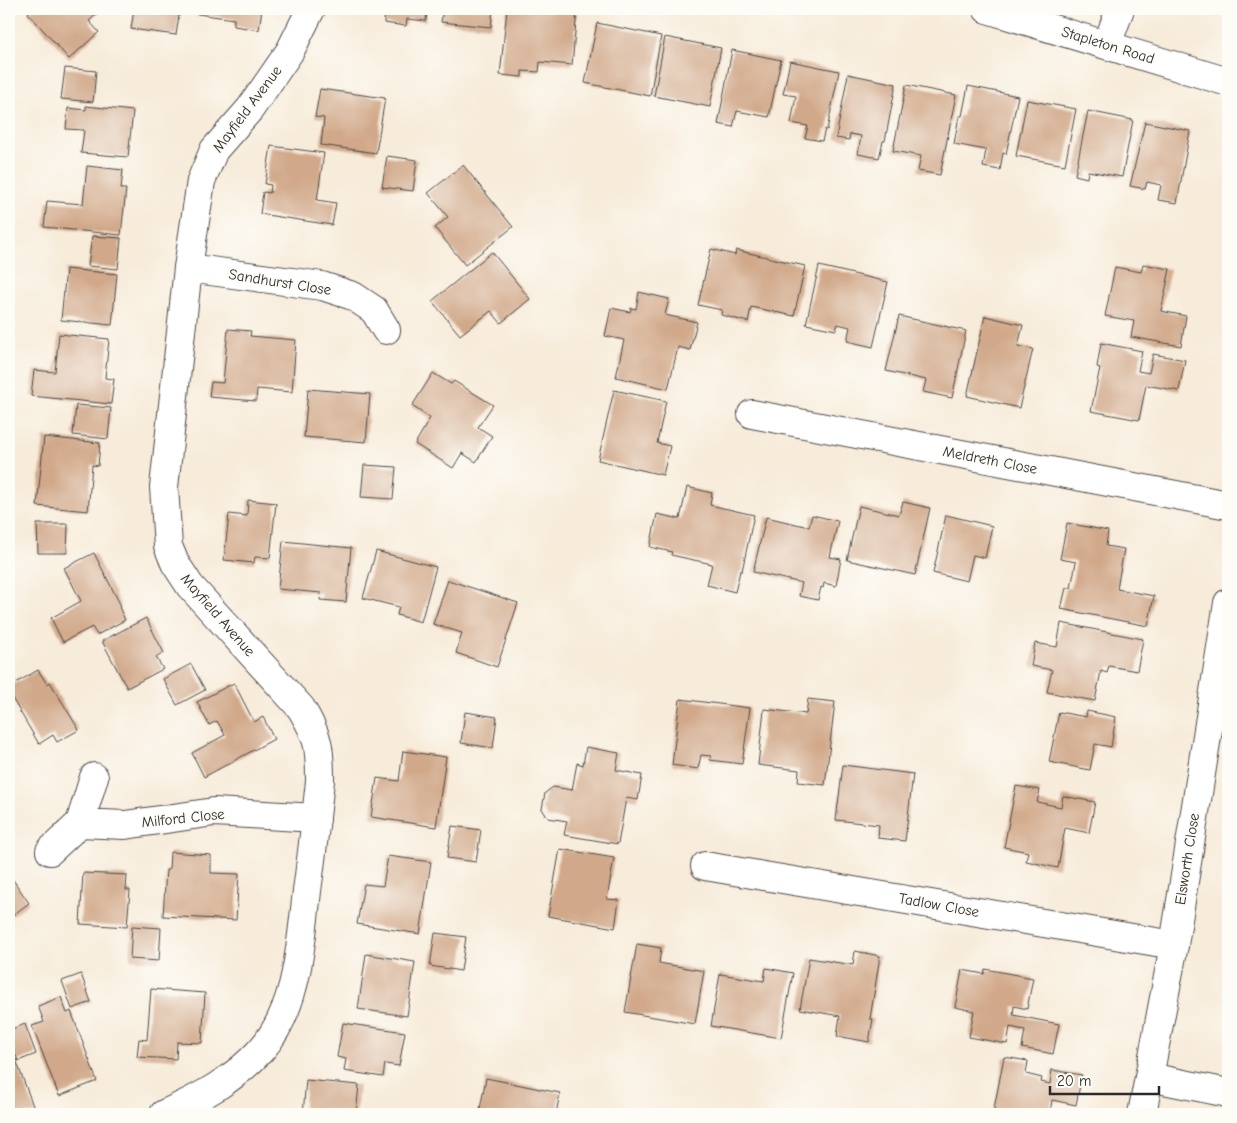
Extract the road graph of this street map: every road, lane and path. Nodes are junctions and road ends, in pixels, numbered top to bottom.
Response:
1 (311, 9) edge
2 (987, 9) edge
3 (1120, 9) edge
4 (1107, 45) junction
5 (1228, 82) edge
6 (188, 268) junction
7 (386, 330) dead end
8 (752, 414) dead end
9 (1228, 505) edge
10 (1228, 604) edge
11 (94, 777) dead end
12 (316, 818) junction
13 (80, 823) junction
14 (50, 850) dead end
15 (705, 866) dead end
16 (1174, 945) junction
17 (1150, 1077) junction
18 (1228, 1094) edge
19 (201, 1107) edge
20 (164, 1114) edge
21 (1142, 1114) edge

1 - 6 street, Mayfield Avenue
2 - 4 street, Stapleton Road
3 - 4 street
4 - 5 street, Stapleton Road
6 - 7 street, Sandhurst Close
6 - 12 street, Mayfield Avenue
8 - 9 street, Meldreth Close
10 - 16 street, Elsworth Close
11 - 13 street
12 - 13 street, Milford Close
12 - 19 street, Mayfield Avenue
13 - 14 street
15 - 16 street, Tadlow Close
16 - 17 street, Elsworth Close
17 - 18 street
17 - 21 street, Elsworth Close
19 - 20 street, Mayfield Avenue

